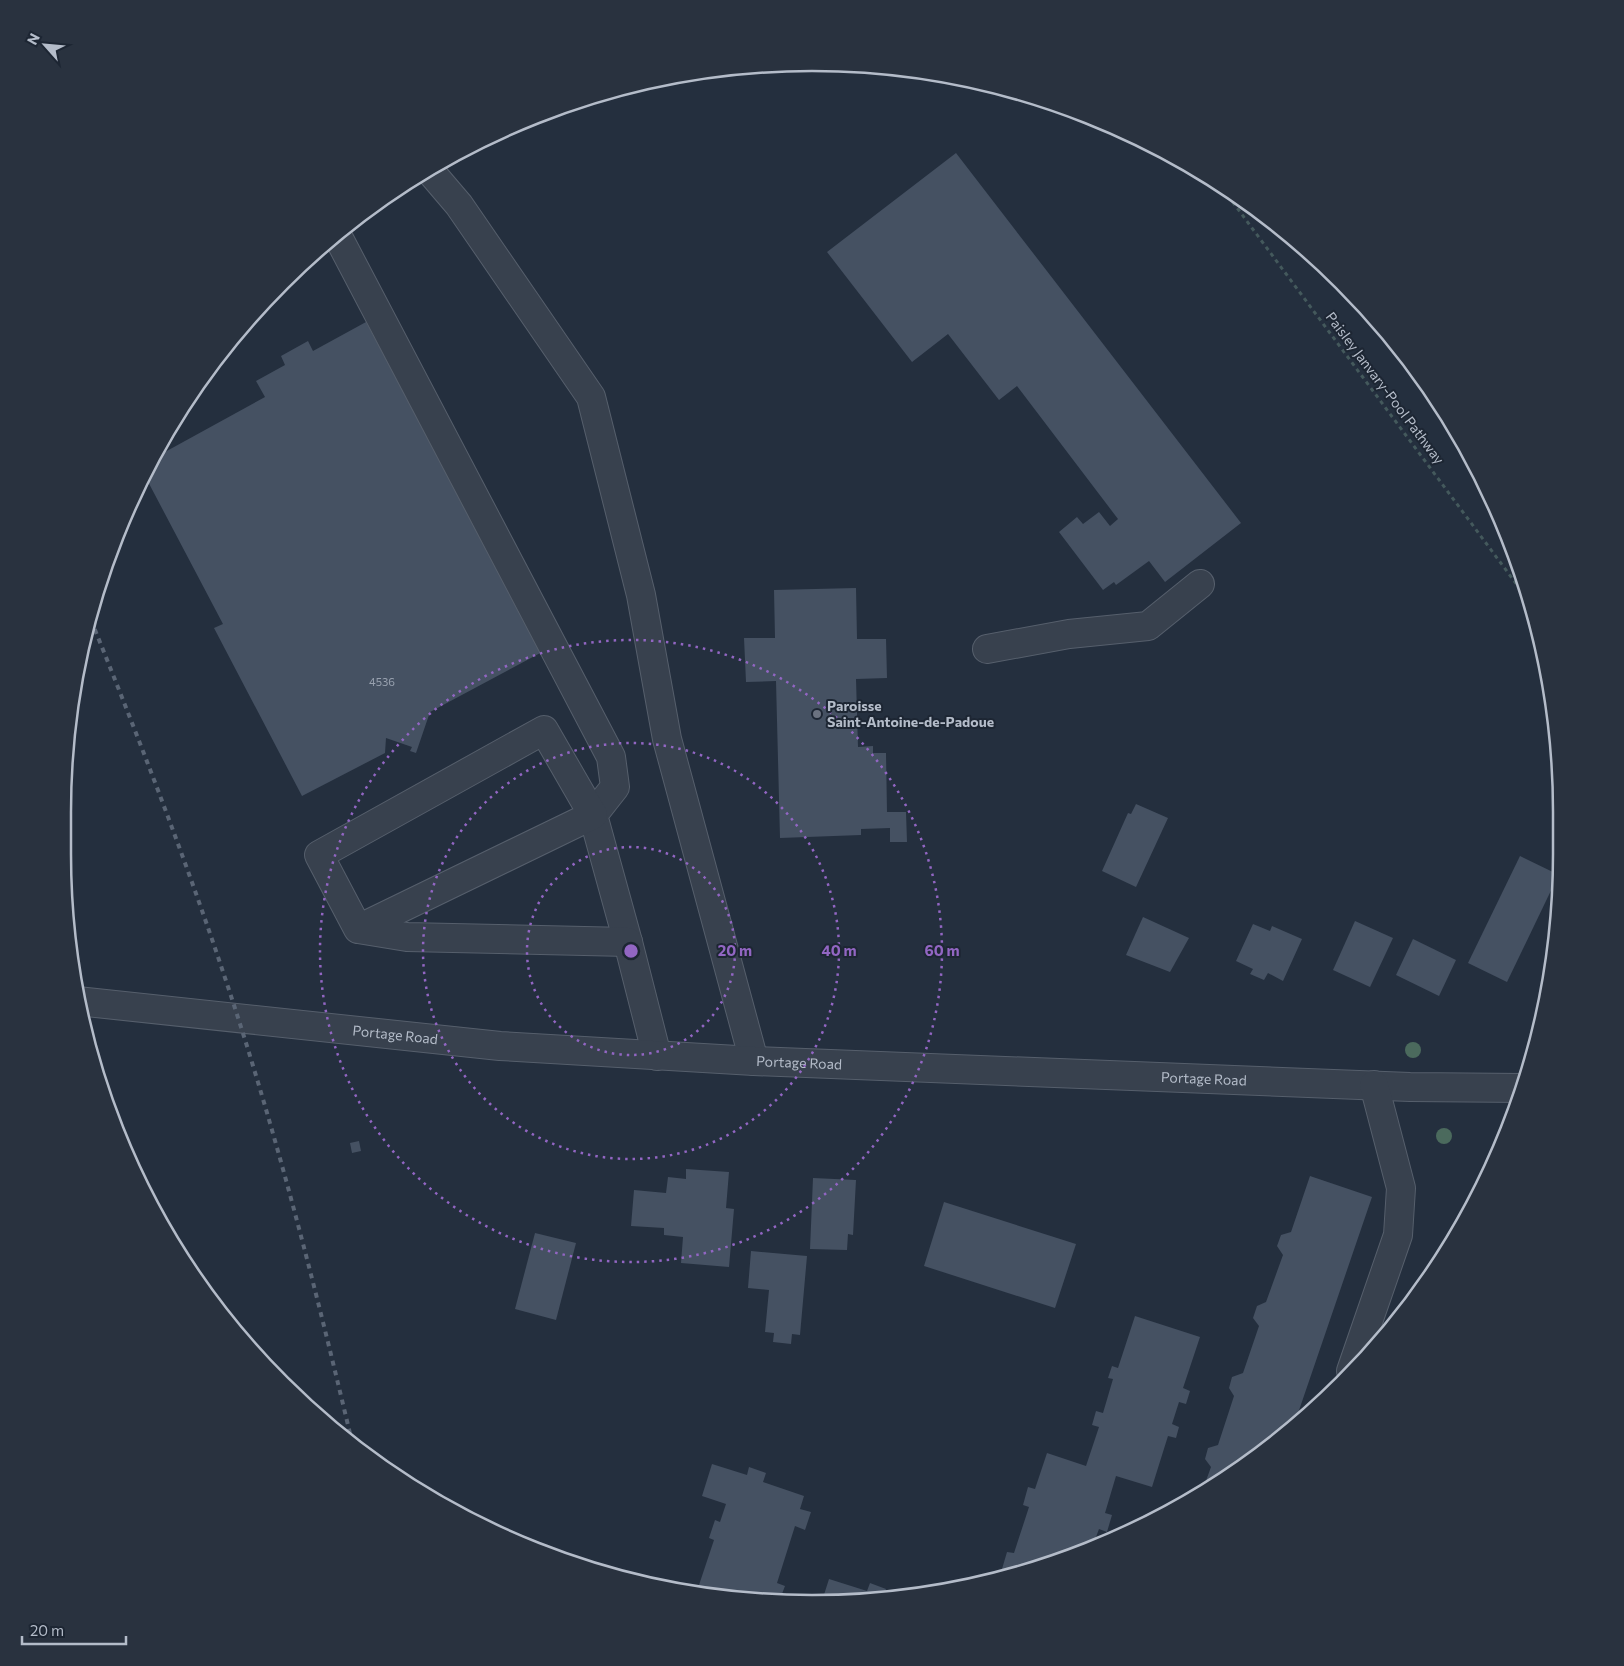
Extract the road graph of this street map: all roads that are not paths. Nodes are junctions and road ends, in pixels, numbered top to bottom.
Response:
1 (434, 175) edge
2 (340, 241) edge
3 (1200, 584) dead end
4 (987, 649) dead end
5 (593, 816) junction
6 (358, 928) junction
7 (628, 942) junction
8 (86, 1002) edge
9 (657, 1056) junction
10 (754, 1061) junction
11 (1374, 1085) junction
12 (1514, 1088) edge
13 (1357, 1355) edge

1 - 10 street
2 - 5 street
3 - 4 street
5 - 6 street
5 - 6 street
5 - 7 street
6 - 7 street
7 - 9 street
8 - 9 street, Portage Road
9 - 10 street, Portage Road
10 - 11 street, Portage Road
11 - 12 street, Portage Road
11 - 13 street

